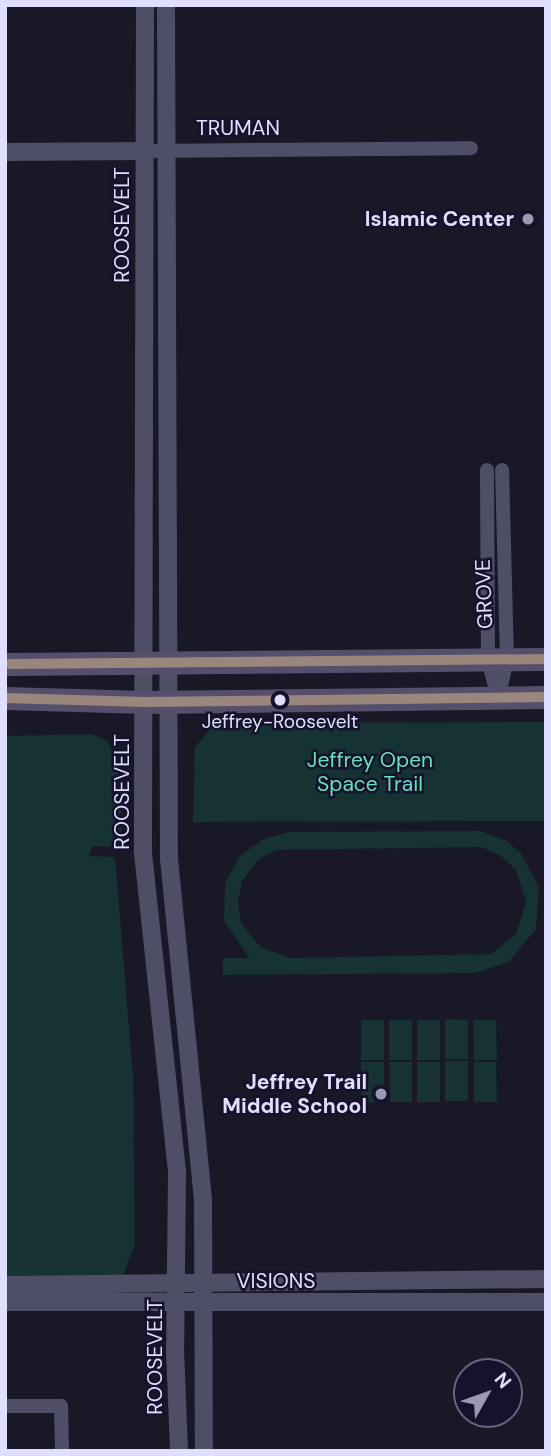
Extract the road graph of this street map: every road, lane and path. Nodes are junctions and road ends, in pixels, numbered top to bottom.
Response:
1 (145, 5) edge
2 (166, 5) edge
3 (471, 148) dead end
4 (145, 151) junction
5 (166, 151) junction
6 (5, 152) edge
7 (144, 391) junction
8 (169, 391) junction
9 (495, 470) dead end
10 (498, 659) junction
11 (546, 659) edge
12 (5, 664) edge
13 (146, 664) junction
14 (170, 664) junction
15 (498, 697) junction
16 (546, 697) edge
17 (5, 698) edge
18 (169, 701) junction
19 (145, 702) junction
20 (546, 1279) edge
21 (5, 1285) edge
22 (177, 1293) junction
23 (204, 1294) junction
24 (5, 1302) edge
25 (546, 1302) edge
26 (5, 1406) edge
27 (62, 1451) edge
28 (179, 1451) edge
29 (204, 1451) edge

1 - 4 street, ROOSEVELT
2 - 5 street, ROOSEVELT
3 - 5 street, TRUMAN
4 - 5 street, TRUMAN
4 - 6 street, TRUMAN
4 - 7 street, ROOSEVELT
5 - 8 street, ROOSEVELT
7 - 8 street
7 - 13 street, ROOSEVELT
8 - 14 street, ROOSEVELT
9 - 10 street, GROVE
10 - 11 main road
10 - 14 main road
10 - 15 street, GROVE
12 - 13 main road
13 - 14 main road
13 - 19 street, ROOSEVELT
14 - 18 street, ROOSEVELT
15 - 16 main road
15 - 18 main road
17 - 19 main road
18 - 19 main road
18 - 23 street, ROOSEVELT
19 - 22 street, ROOSEVELT
20 - 23 street, VISIONS
21 - 22 street, VISIONS
22 - 23 street, VISIONS
22 - 24 street, VISIONS
22 - 28 street, ROOSEVELT
23 - 25 street, VISIONS
23 - 29 street, ROOSEVELT
26 - 27 street

